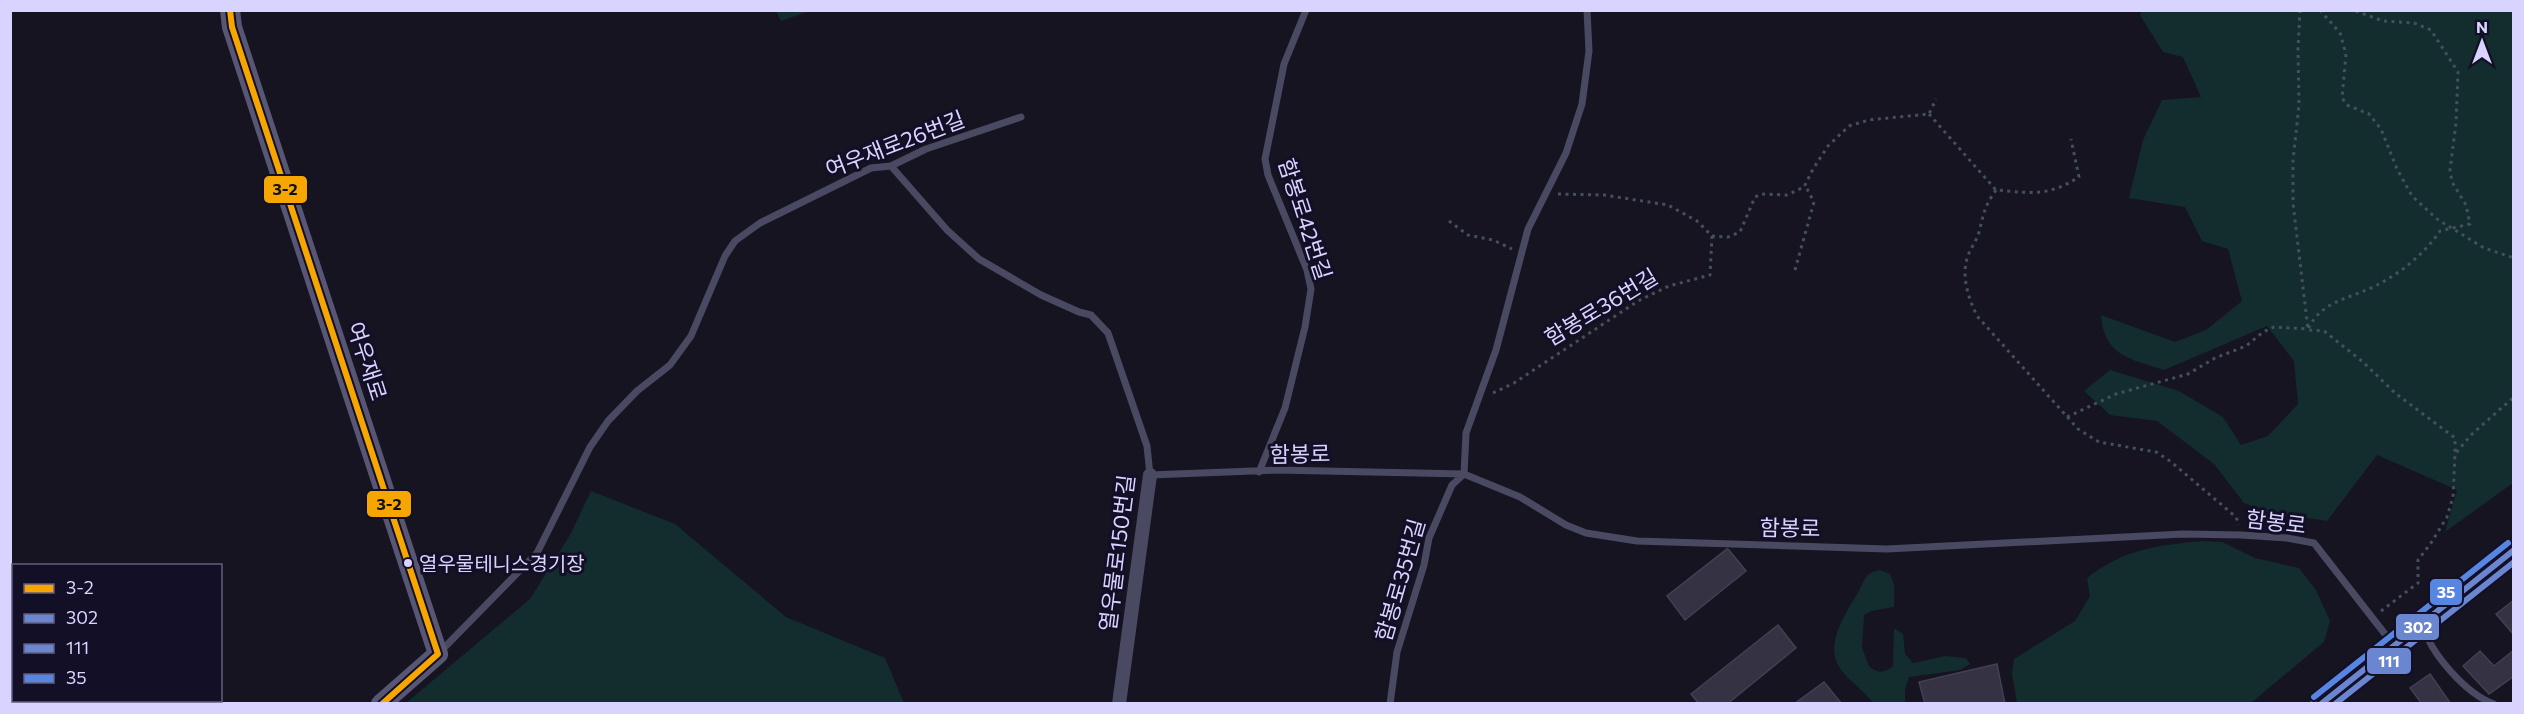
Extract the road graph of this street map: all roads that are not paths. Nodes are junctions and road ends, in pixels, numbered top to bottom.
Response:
1 (230, 10) edge
2 (1306, 10) edge
3 (1587, 10) edge
4 (1021, 117) dead end
5 (891, 166) junction
6 (1258, 472) junction
7 (1464, 474) junction
8 (1150, 475) junction
9 (2514, 550) edge
10 (2422, 623) junction
11 (2394, 645) junction
12 (438, 654) junction
13 (381, 704) edge
14 (1119, 704) edge
15 (1390, 704) edge
16 (2320, 704) edge
17 (2493, 704) edge

1 - 12 street, 여우재로
2 - 6 lane, 함봉로42번길
3 - 7 lane
4 - 5 lane, 여우재로26번길
5 - 8 lane, 열우물로150번길
5 - 12 lane, 여우재로26번길
6 - 7 lane, 함봉로
6 - 8 lane, 함봉로
7 - 11 lane, 함봉로
7 - 15 lane, 함봉로35번길
8 - 14 street, 열우물로150번길
9 - 10 street
10 - 11 street
10 - 17 lane
11 - 16 street
12 - 13 street

